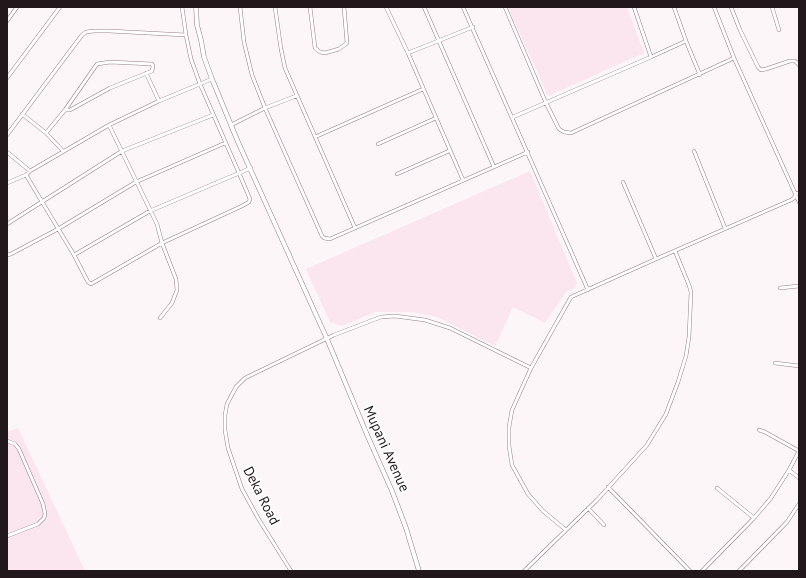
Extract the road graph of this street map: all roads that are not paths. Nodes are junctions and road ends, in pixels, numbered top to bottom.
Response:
1 (17, 7) edge
2 (60, 7) edge
3 (182, 7) edge
4 (196, 7) edge
5 (240, 7) edge
6 (275, 7) edge
7 (310, 7) edge
8 (344, 7) edge
9 (386, 7) edge
10 (424, 7) edge
11 (463, 7) edge
12 (505, 7) edge
13 (634, 7) edge
14 (674, 7) edge
15 (714, 7) edge
16 (732, 7) edge
17 (772, 7) edge
18 (7, 21) edge
19 (473, 27) junction
20 (779, 30) dead end
21 (186, 35) junction
22 (686, 41) junction
23 (439, 42) junction
24 (408, 54) junction
25 (651, 57) junction
26 (734, 58) junction
27 (799, 65) edge
28 (146, 74) junction
29 (700, 75) junction
30 (7, 78) edge
31 (212, 79) junction
32 (200, 84) junction
33 (423, 89) junction
34 (296, 96) junction
35 (159, 101) junction
36 (546, 103) junction
37 (265, 108) junction
38 (65, 110) junction
39 (22, 114) junction
40 (213, 115) junction
41 (513, 117) junction
42 (436, 118) junction
43 (109, 125) junction
44 (231, 125) junction
45 (46, 134) junction
46 (7, 136) edge
47 (315, 137) junction
48 (225, 143) junction
49 (378, 144) dead end
50 (694, 150) dead end
51 (63, 151) junction
52 (122, 151) junction
53 (449, 151) junction
54 (7, 152) edge
55 (528, 152) junction
56 (494, 166) junction
57 (251, 168) junction
58 (30, 171) junction
59 (239, 173) junction
60 (397, 174) dead end
61 (26, 175) junction
62 (463, 180) junction
63 (136, 182) junction
64 (623, 182) dead end
65 (7, 183) edge
66 (798, 194) edge
67 (41, 201) junction
68 (799, 202) edge
69 (150, 211) junction
70 (7, 224) edge
71 (355, 228) junction
72 (725, 228) junction
73 (58, 229) junction
74 (162, 243) junction
75 (676, 251) junction
76 (7, 254) edge
77 (74, 255) junction
78 (656, 259) junction
79 (799, 286) edge
80 (780, 288) dead end
81 (588, 290) junction
82 (160, 318) dead end
83 (326, 339) junction
84 (775, 363) dead end
85 (799, 366) edge
86 (531, 368) junction
87 (759, 430) dead end
88 (7, 441) edge
89 (799, 451) edge
90 (789, 470) junction
91 (799, 478) edge
92 (608, 487) junction
93 (717, 488) dead end
94 (799, 504) edge
95 (588, 508) junction
96 (754, 518) junction
97 (604, 525) dead end
98 (566, 530) junction
99 (7, 536) edge
100 (291, 571) edge
101 (419, 571) edge
102 (524, 571) edge
103 (690, 571) edge
104 (702, 571) edge
105 (739, 571) edge

1 - 18 street
2 - 30 street
3 - 21 street
4 - 31 street, Mupani Avenue
5 - 37 street
6 - 34 street
7 - 8 street
9 - 24 street
10 - 23 street
11 - 19 street
12 - 36 street
13 - 25 street
14 - 22 street
15 - 26 street
16 - 27 street
17 - 20 street
19 - 23 street
19 - 41 street
21 - 32 street
21 - 39 street
22 - 25 street
22 - 29 street
23 - 24 street
23 - 56 street
24 - 33 street
25 - 36 street
26 - 29 street
26 - 66 street
28 - 35 street
28 - 38 street
28 - 38 street
29 - 36 street
31 - 32 street
31 - 44 street, Mupani Avenue
32 - 35 street
32 - 40 street
33 - 42 street
33 - 47 street
34 - 37 street
34 - 47 street
35 - 43 street
36 - 41 street
37 - 44 street
37 - 71 street
38 - 45 street
39 - 45 street
39 - 46 street
40 - 48 street
40 - 52 street
41 - 55 street
42 - 49 street
42 - 53 street
43 - 51 street
43 - 52 street
44 - 57 street, Mupani Avenue
45 - 51 street
47 - 71 street
48 - 59 street
48 - 63 street
50 - 72 street
51 - 58 street
52 - 63 street
52 - 67 street
53 - 60 street
53 - 62 street
54 - 58 street
55 - 56 street
55 - 81 street
56 - 62 street
57 - 59 street
57 - 83 street, Mupani Avenue
58 - 61 street
59 - 69 street
59 - 74 street
61 - 65 street
61 - 67 street
62 - 71 street
63 - 69 street
63 - 73 street
64 - 78 street
66 - 68 street
66 - 72 street
67 - 70 street
67 - 73 street
69 - 74 street
69 - 77 street
72 - 75 street
73 - 76 street
73 - 77 street
74 - 77 street
74 - 82 street
75 - 78 street
75 - 92 street
78 - 81 street
79 - 80 street
81 - 86 street
83 - 86 street, Deka Road
83 - 100 street, Deka Road
83 - 101 street, Mupani Avenue
84 - 85 street
86 - 98 street
87 - 89 street
88 - 99 street
89 - 90 street
90 - 91 street
90 - 96 street
92 - 95 street
92 - 103 street
93 - 96 street
94 - 105 street
95 - 97 street
95 - 98 street
96 - 104 street
98 - 102 street

